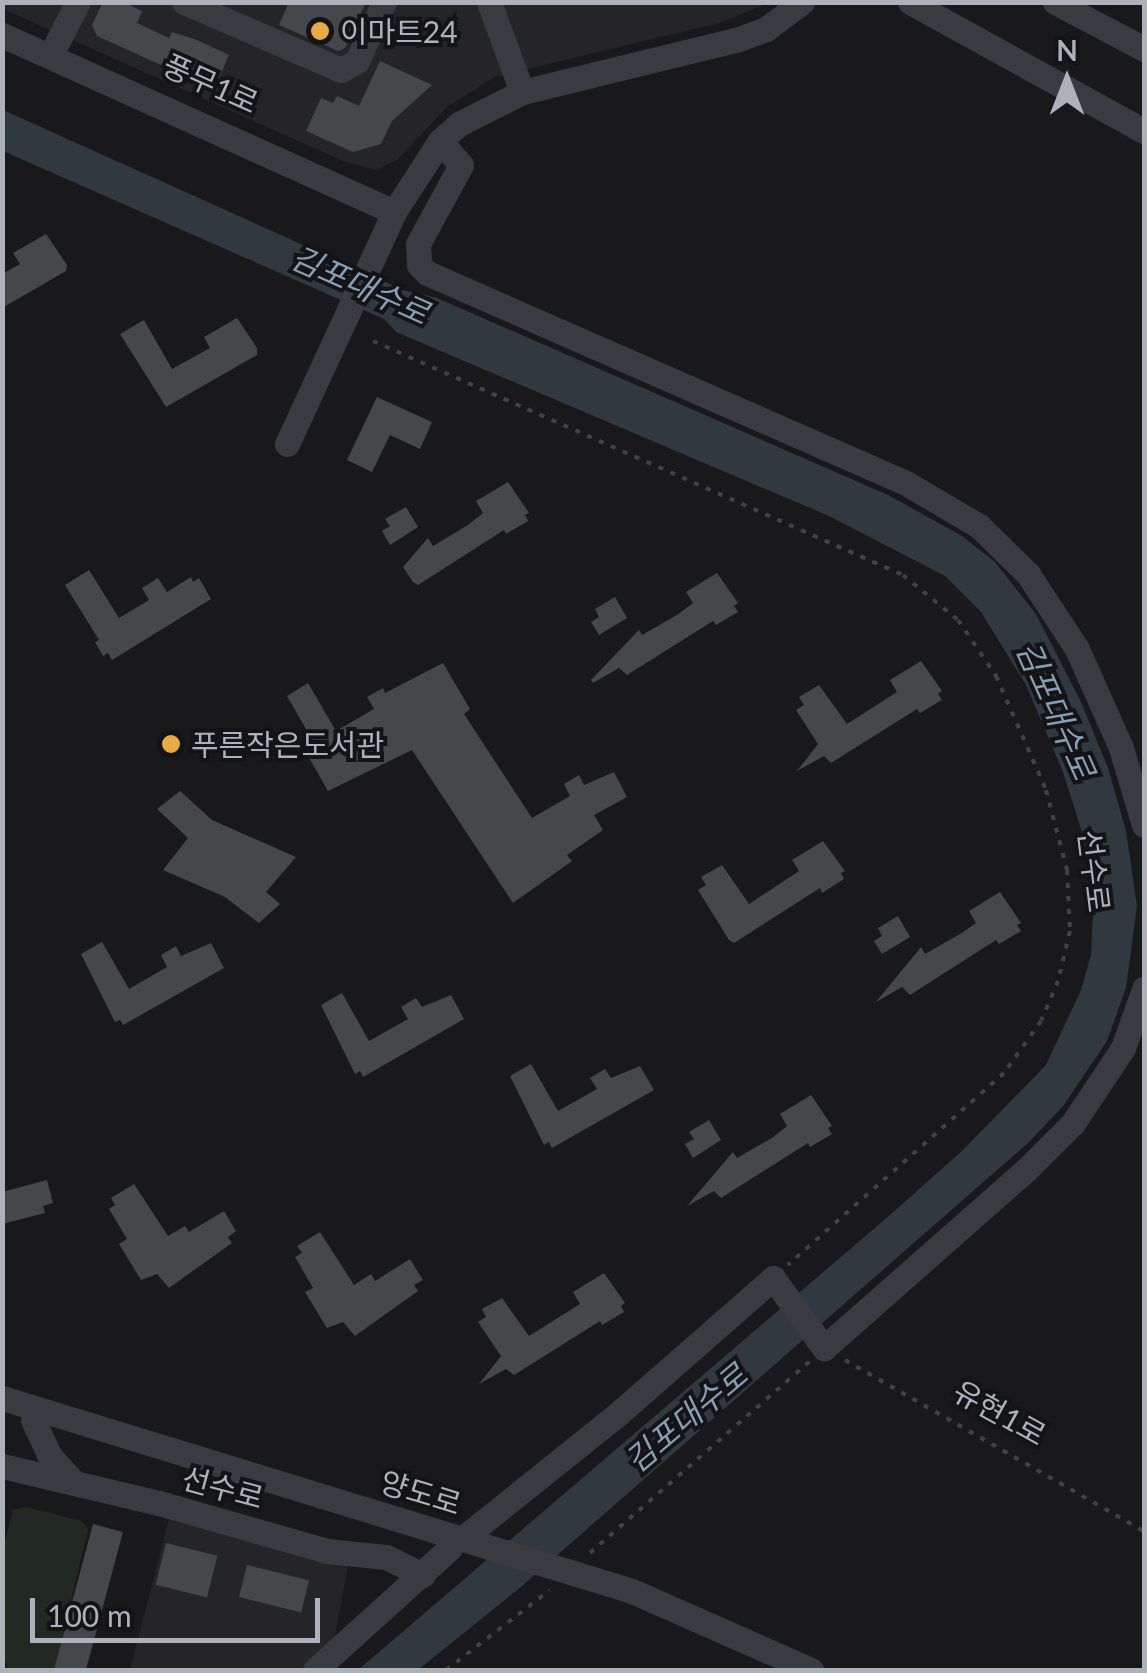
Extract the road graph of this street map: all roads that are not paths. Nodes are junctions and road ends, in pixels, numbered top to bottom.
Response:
1 (78, 2) edge
2 (184, 2) edge
3 (384, 2) edge
4 (489, 2) edge
5 (788, 2) edge
6 (802, 2) edge
7 (910, 2) edge
8 (1055, 2) edge
9 (2, 25) edge
10 (2, 35) edge
11 (1144, 49) edge
12 (52, 53) junction
13 (521, 87) junction
14 (1144, 131) edge
15 (440, 141) junction
16 (390, 211) junction
17 (287, 444) dead end
18 (1144, 825) edge
19 (1144, 989) edge
20 (2, 1398) edge
21 (2, 1411) edge
22 (32, 1420) junction
23 (2, 1466) edge
24 (75, 1483) junction
25 (459, 1545) junction
26 (423, 1574) junction
27 (561, 1575) junction
28 (315, 1670) edge
29 (786, 1670) edge
30 (811, 1670) edge

1 - 12 street
2 - 3 street
4 - 13 street
5 - 13 street
6 - 13 street
7 - 14 street
8 - 11 street
9 - 12 street, 풍무1로
10 - 12 street, 풍무1로
12 - 16 street, 풍무1로
13 - 15 street
13 - 16 street
15 - 16 street
15 - 18 street
16 - 17 street
19 - 25 street
20 - 25 street, 양도로
21 - 22 street, 양도로
22 - 24 street
22 - 25 street, 양도로
23 - 24 street, 선수로
24 - 26 street, 선수로
25 - 26 street
25 - 27 street, 양도로
26 - 28 street
27 - 29 street, 양도로
27 - 30 street, 양도로

